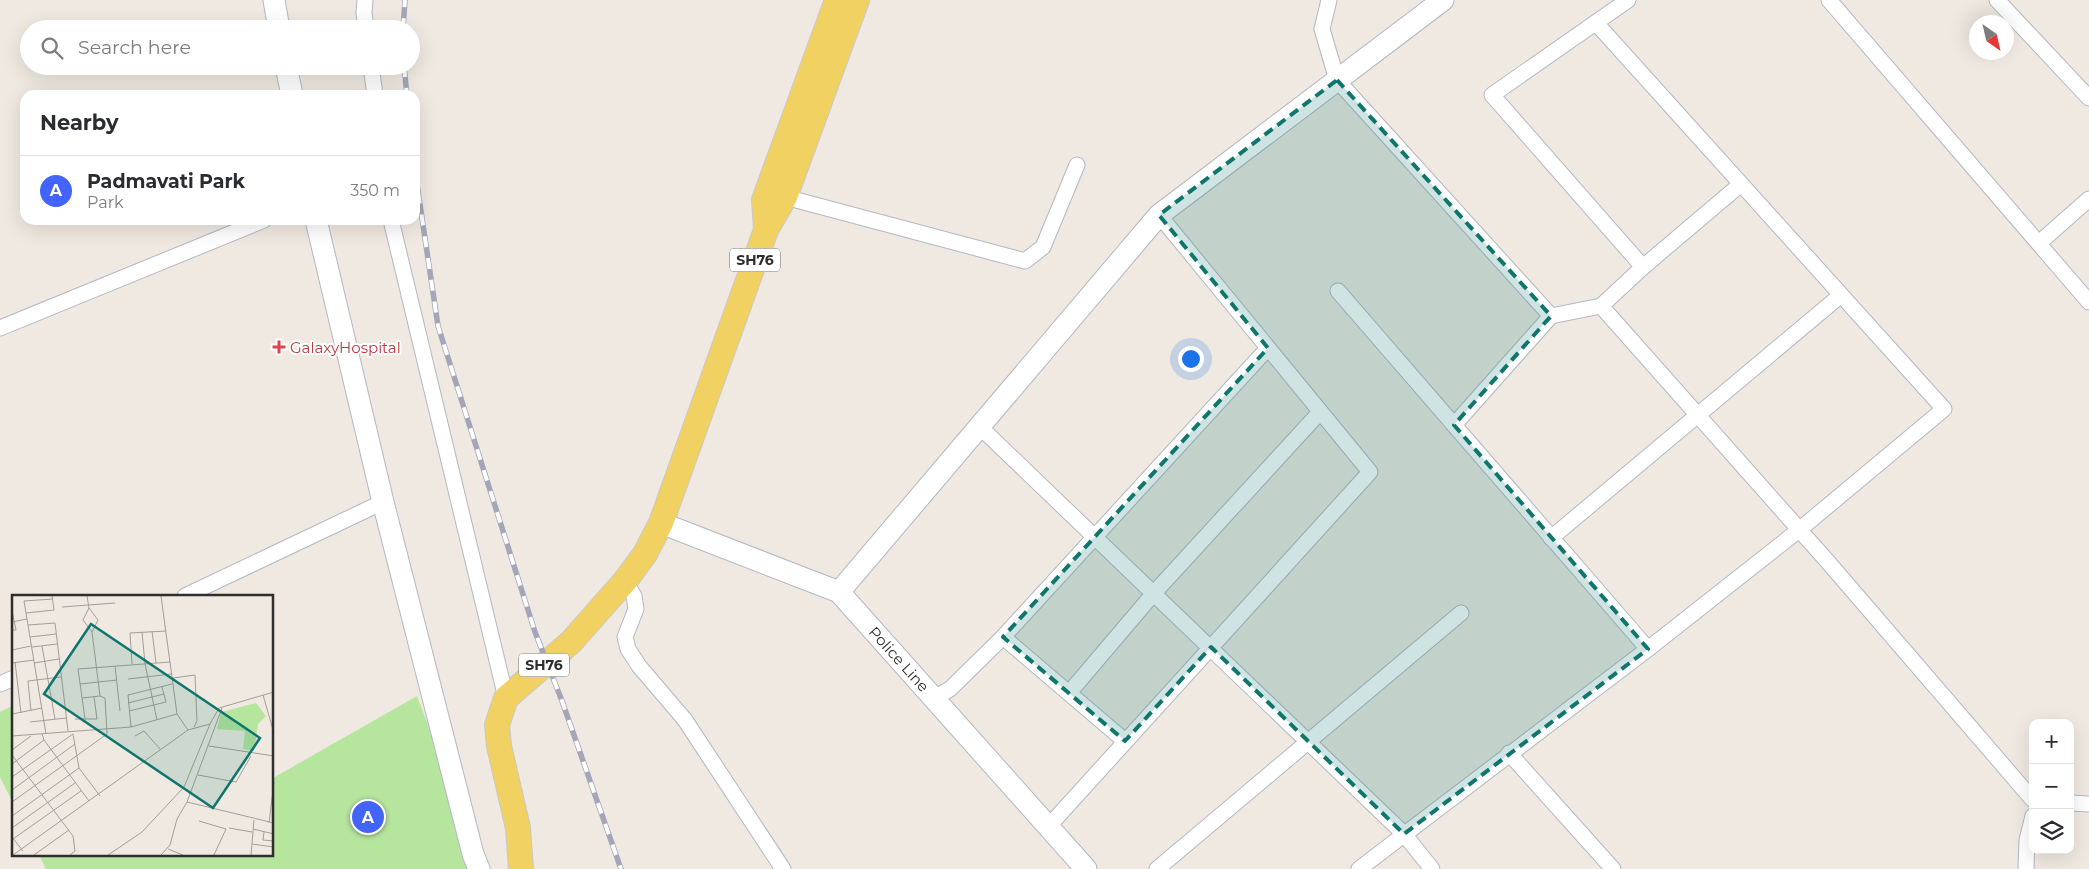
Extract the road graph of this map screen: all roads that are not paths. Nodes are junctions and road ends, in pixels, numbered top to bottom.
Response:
1 (274, 0) edge
2 (365, 0) edge
3 (836, 0) edge
4 (857, 0) edge
5 (1329, 0) edge
6 (1443, 0) edge
7 (1628, 0) edge
8 (1829, 0) edge
9 (1997, 0) edge
10 (277, 20) edge
11 (365, 20) edge
12 (1596, 23) junction
13 (288, 75) edge
14 (372, 75) edge
15 (1337, 80) junction
16 (291, 90) edge
17 (374, 90) edge
18 (2089, 98) edge
19 (1077, 165) dead end
20 (1741, 184) junction
21 (785, 197) junction
22 (2089, 199) edge
23 (1159, 215) junction
24 (252, 225) edge
25 (317, 225) edge
26 (393, 225) edge
27 (766, 230) junction
28 (2038, 242) junction
29 (1642, 267) junction
30 (1338, 291) dead end
31 (1841, 295) junction
32 (2089, 302) edge
33 (1601, 306) junction
34 (1551, 316) junction
35 (0, 328) edge
36 (1268, 348) junction
37 (1320, 412) junction
38 (1698, 416) junction
39 (1454, 425) junction
40 (980, 426) junction
41 (383, 502) junction
42 (661, 524) junction
43 (1799, 530) junction
44 (1095, 536) junction
45 (1551, 538) junction
46 (625, 581) junction
47 (839, 592) junction
48 (1154, 593) junction
49 (187, 595) edge
50 (1461, 613) dead end
51 (1003, 637) junction
52 (1211, 647) junction
53 (1648, 649) junction
54 (12, 679) edge
55 (0, 684) edge
56 (1069, 694) junction
57 (506, 698) junction
58 (934, 698) junction
59 (1125, 741) junction
60 (1308, 742) junction
61 (1510, 753) junction
62 (2029, 795) edge
63 (2074, 803) edge
64 (2089, 804) edge
65 (1048, 827) junction
66 (2029, 832) edge
67 (1404, 834) junction
68 (478, 869) edge
69 (522, 869) edge
70 (783, 869) edge
71 (1086, 869) edge
72 (1156, 869) edge
73 (1358, 869) edge
74 (1432, 869) edge
75 (1613, 869) edge
76 (2026, 869) edge

1 - 10 street
2 - 11 street
3 - 27 main road, SH76
4 - 21 main road, SH76
5 - 15 street
6 - 15 street
7 - 12 street
8 - 28 street
9 - 18 street
12 - 20 street
12 - 29 street
13 - 16 street
14 - 17 street
15 - 23 street
15 - 34 street
19 - 21 street
20 - 29 street
20 - 31 street
21 - 27 main road, SH76
22 - 28 street
23 - 36 street
23 - 40 street
24 - 35 street
25 - 41 street
26 - 57 street
27 - 42 main road, SH76
28 - 32 street
29 - 33 street
30 - 39 street
31 - 38 street
31 - 43 street
33 - 34 street
33 - 38 street
34 - 39 street
36 - 37 street
36 - 44 street
37 - 48 street
37 - 52 street
38 - 43 street
38 - 45 street
39 - 45 street
40 - 44 street
40 - 47 street
41 - 49 street
41 - 68 street
42 - 46 main road, SH76
42 - 47 street, Police Line
43 - 53 street
43 - 62 street
44 - 48 street
44 - 51 street
45 - 53 street
46 - 57 main road, SH76
46 - 70 street
47 - 58 street, Police Line
48 - 52 street
48 - 56 street
50 - 60 street
51 - 56 street
51 - 58 street
52 - 59 street
52 - 60 street
53 - 61 street
54 - 55 street
56 - 59 street
57 - 69 main road
58 - 65 street, Police Line
59 - 65 street
60 - 67 street
60 - 72 street
61 - 67 street
61 - 75 street
63 - 64 street
65 - 71 street, Police Line
66 - 76 street
67 - 73 street
67 - 74 street

